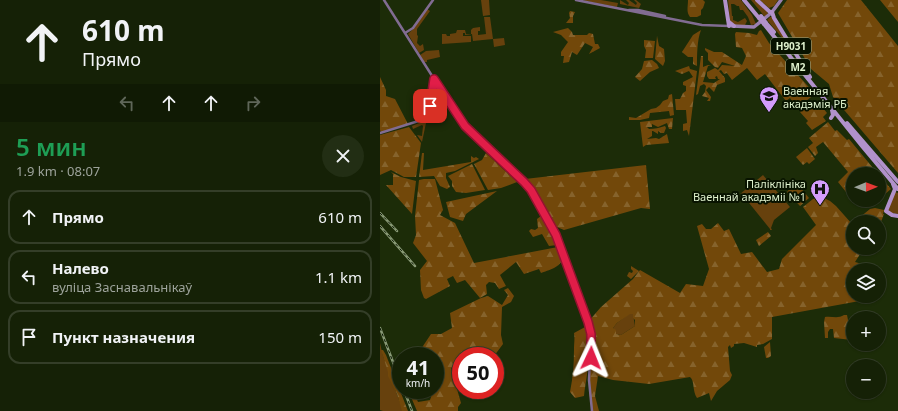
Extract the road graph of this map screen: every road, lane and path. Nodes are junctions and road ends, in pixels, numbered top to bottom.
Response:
1 (384, 0) edge
2 (433, 0) edge
3 (576, 0) edge
4 (726, 0) edge
5 (744, 0) edge
6 (747, 0) edge
7 (757, 0) edge
8 (781, 0) edge
9 (626, 10) junction
10 (771, 13) junction
11 (760, 17) junction
12 (728, 23) junction
13 (765, 23) junction
14 (724, 25) joint
15 (734, 26) joint
16 (405, 33) junction
17 (810, 77) junction
18 (434, 79) junction
19 (832, 109) junction
20 (840, 118) junction
21 (380, 133) edge
22 (861, 142) junction
23 (896, 182) edge
24 (898, 190) edge
25 (893, 193) junction
26 (898, 216) edge
27 (592, 411) edge

1 - 16 main road
2 - 16 main road
3 - 9 main road
4 - 12 highway
5 - 11 highway, М2
6 - 11 highway, М2
7 - 10 highway, Н9031
8 - 10 main road
9 - 12 main road
9 - 14 main road
10 - 15 main road
10 - 17 highway, Н9031
11 - 13 highway, М2, bridge
12 - 14 highway
12 - 15 highway
13 - 17 highway, М2
13 - 19 highway, М2
16 - 18 main road
17 - 22 highway, М2
18 - 21 main road
18 - 27 main road
19 - 20 highway, М2
19 - 20 highway
20 - 22 highway, М2
22 - 23 highway, М2
23 - 24 highway, М2
23 - 25 highway
24 - 25 highway
25 - 26 highway

